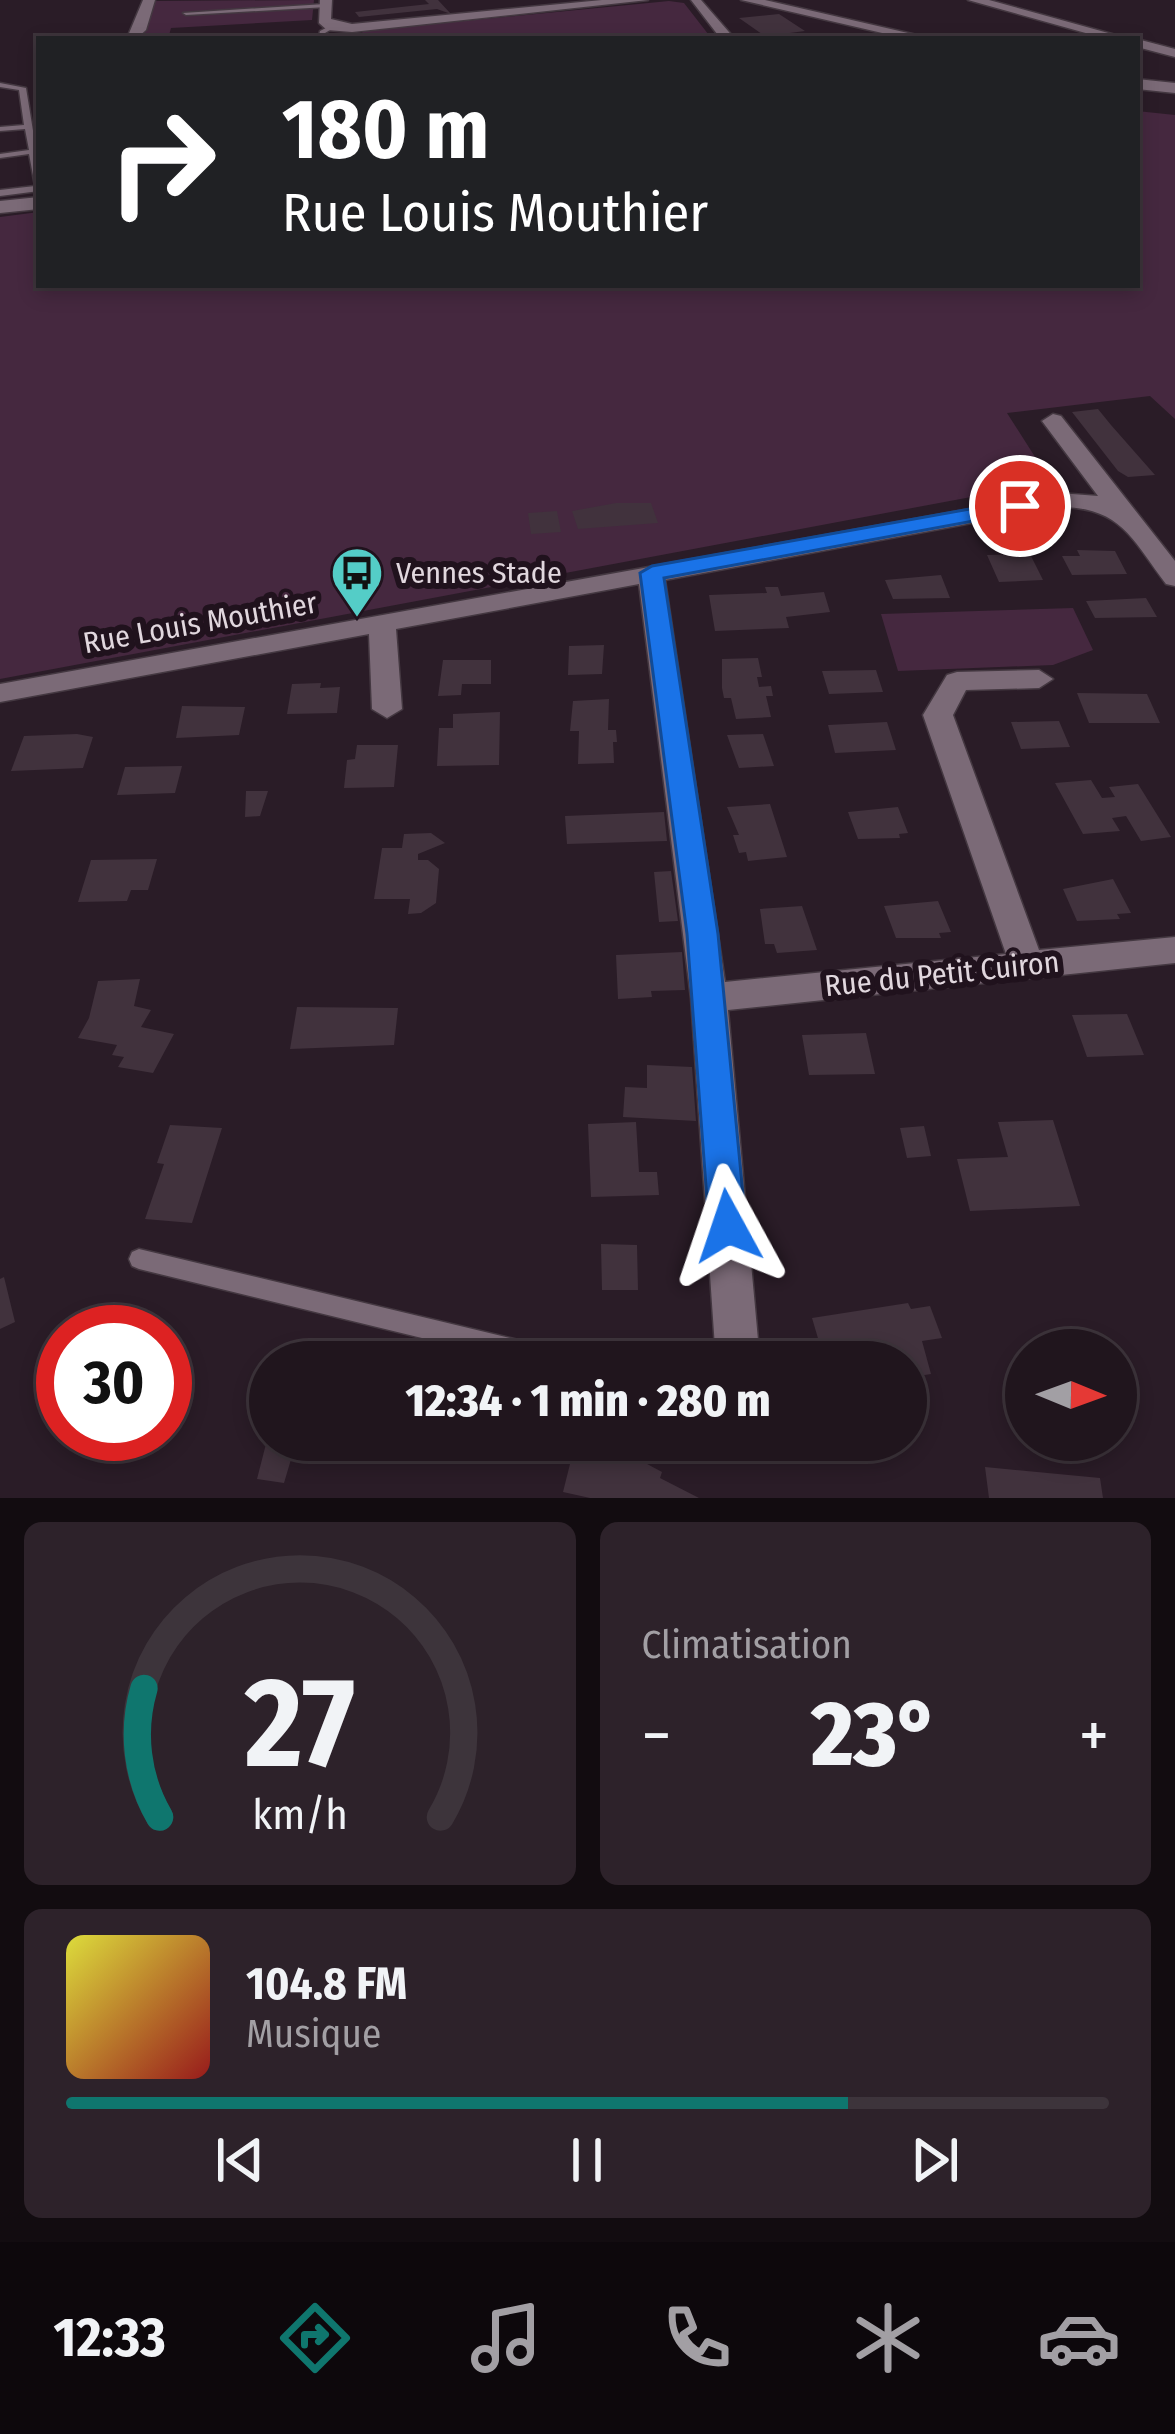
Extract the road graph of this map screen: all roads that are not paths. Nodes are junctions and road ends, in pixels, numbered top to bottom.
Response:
1 (149, 0) edge
2 (642, 0) edge
3 (747, 0) edge
4 (974, 0) edge
5 (325, 3) edge
6 (696, 3) dead end
7 (186, 13) dead end
8 (326, 33) edge
9 (138, 36) edge
10 (725, 36) edge
11 (913, 36) edge
12 (1112, 36) edge
13 (1140, 44) edge
14 (1175, 52) edge
15 (1140, 84) edge
16 (0, 85) edge
17 (1175, 88) edge
18 (36, 96) edge
19 (23, 102) junction
20 (36, 105) edge
21 (36, 122) edge
22 (26, 127) junction
23 (36, 129) edge
24 (0, 130) edge
25 (34, 151) edge
26 (0, 155) edge
27 (36, 187) edge
28 (0, 193) edge
29 (36, 203) edge
30 (0, 207) edge
31 (1053, 421) dead end
32 (1128, 522) junction
33 (1175, 539) edge
34 (652, 573) junction
35 (1175, 578) edge
36 (382, 623) junction
37 (1039, 679) dead end
38 (0, 693) edge
39 (387, 709) dead end
40 (1175, 950) edge
41 (1027, 965) junction
42 (710, 998) junction
43 (139, 1258) dead end
44 (478, 1341) edge
45 (736, 1341) edge

1 - 9 street
2 - 8 street
3 - 11 street
4 - 12 street
5 - 7 lane
5 - 8 street
6 - 10 street
13 - 14 street
15 - 17 street
16 - 19 lane
18 - 19 lane
19 - 20 lane
19 - 22 lane
21 - 22 lane
22 - 23 lane
22 - 24 lane
22 - 25 lane
25 - 26 lane
27 - 28 lane
29 - 30 street
31 - 32 street
32 - 33 street, Rue Louis Mouthier
32 - 34 street, Rue Louis Mouthier
32 - 35 street
34 - 36 street, Rue Louis Mouthier
34 - 42 street
36 - 38 street, Rue Louis Mouthier
36 - 39 street
37 - 41 street
40 - 41 street, Rue du Petit Cuiron
41 - 42 street, Rue du Petit Cuiron
42 - 45 street
43 - 44 lane

